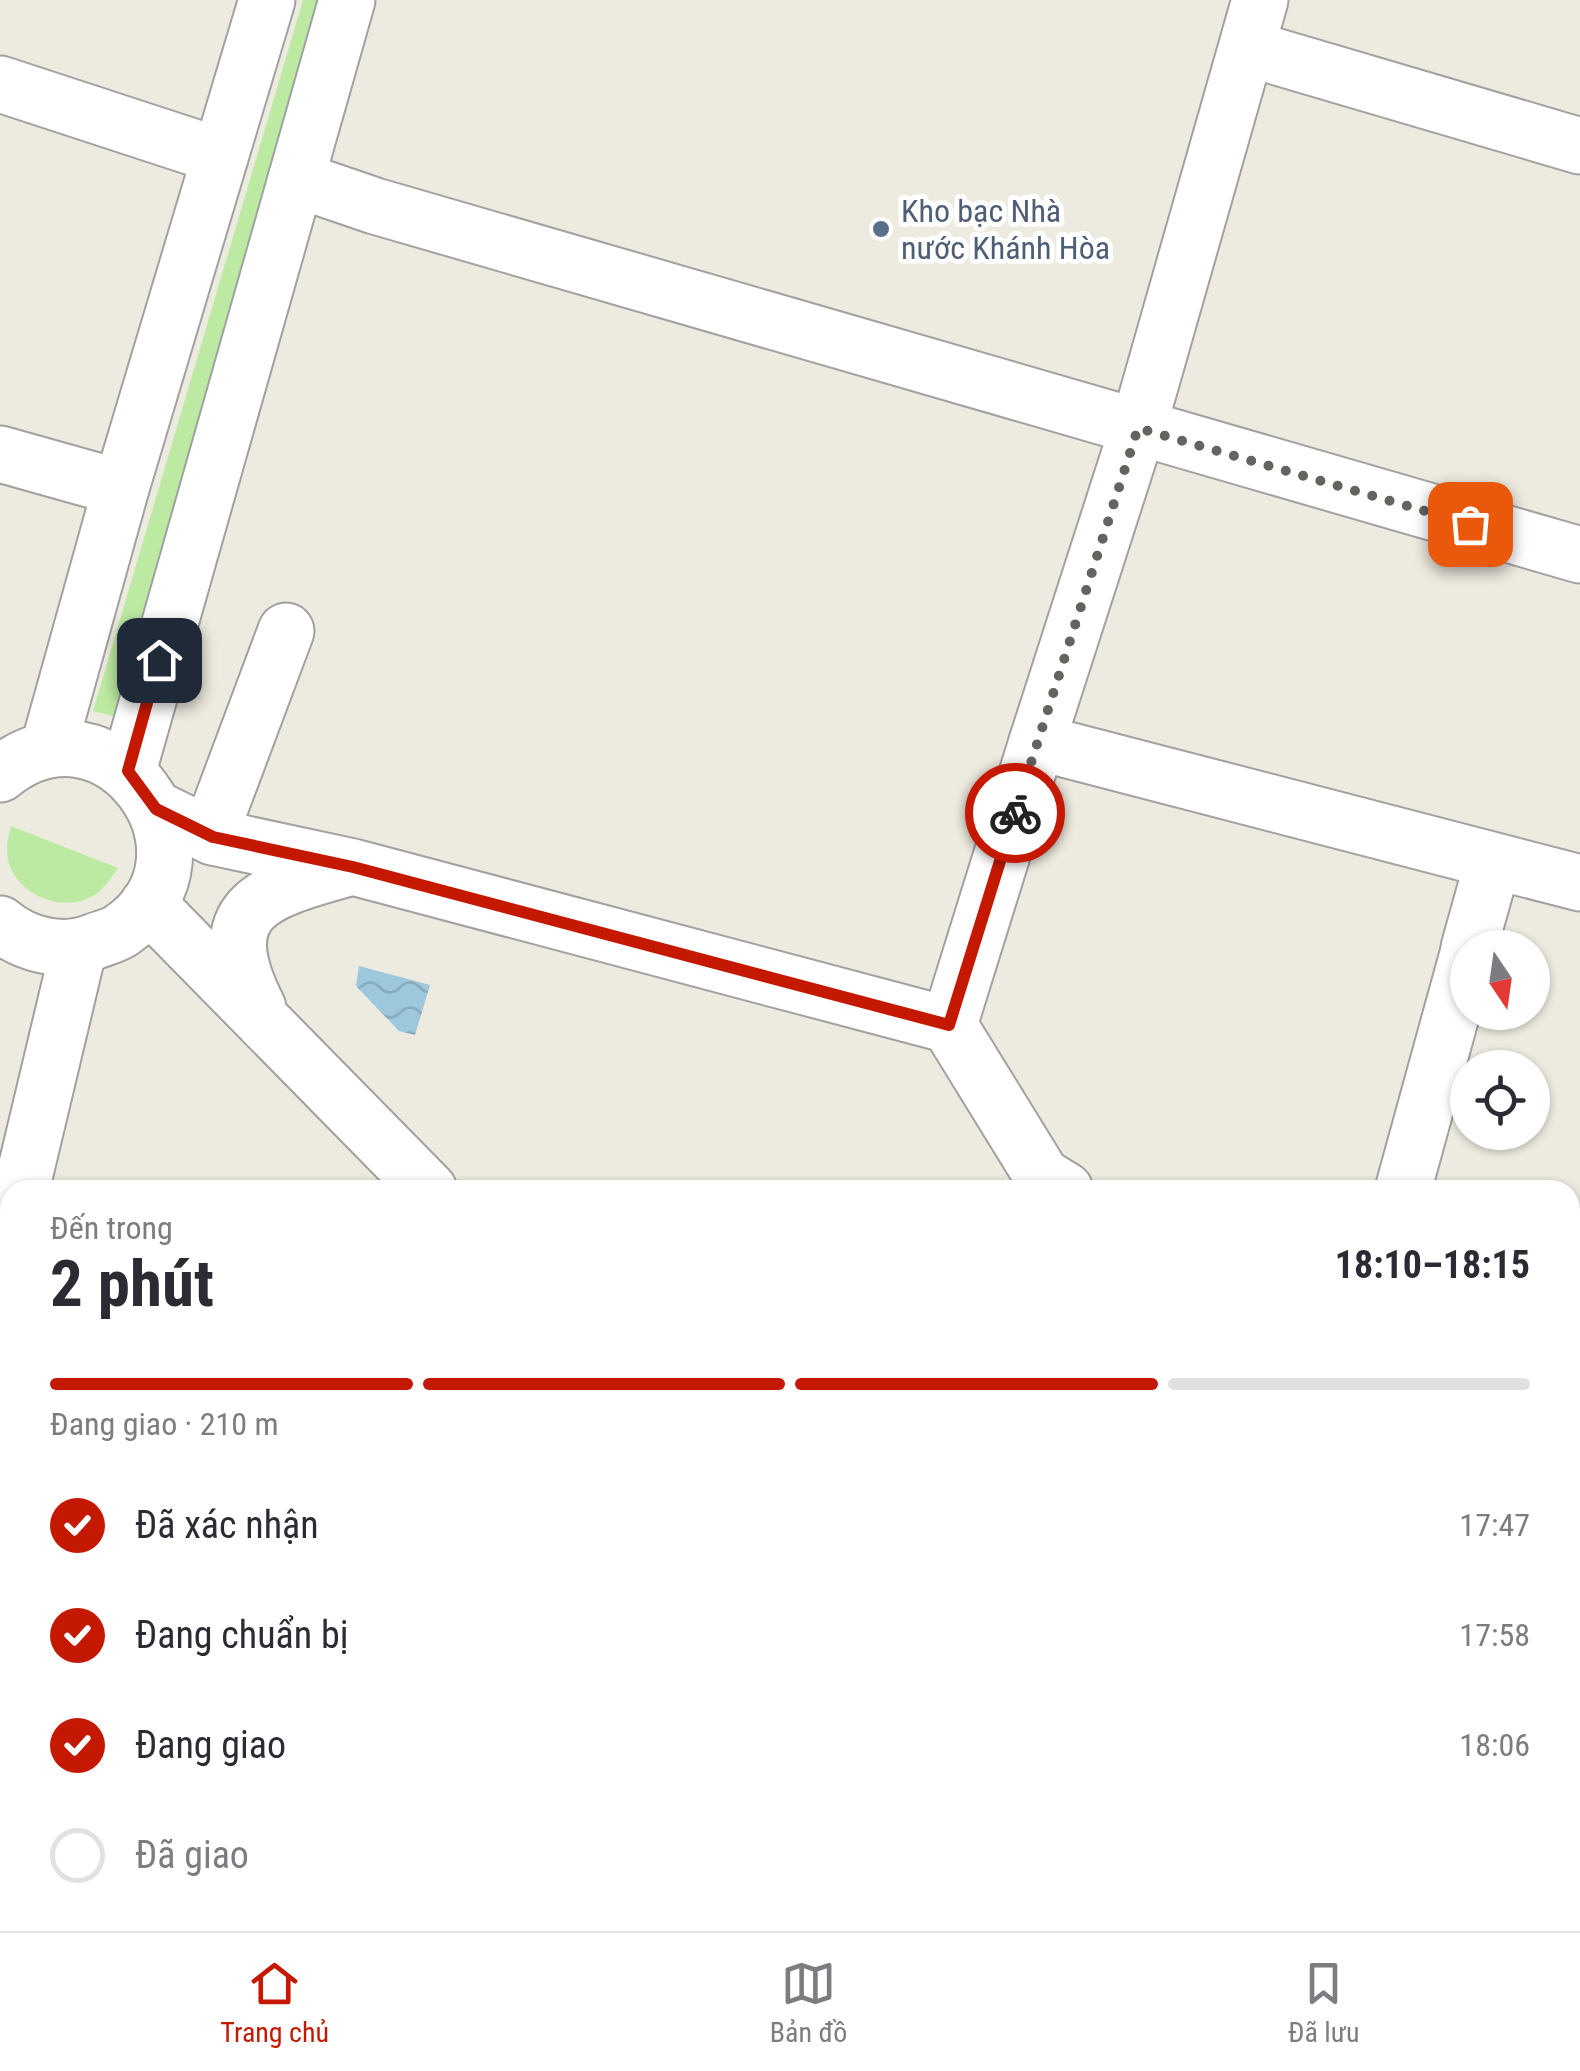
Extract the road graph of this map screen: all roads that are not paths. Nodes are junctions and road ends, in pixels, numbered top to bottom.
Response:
1 (266, 0) edge
2 (347, 0) edge
3 (1254, 24) edge
4 (0, 84) edge
5 (1580, 146) edge
6 (220, 156) junction
7 (296, 179) junction
8 (1138, 428) junction
9 (0, 454) edge
10 (122, 488) junction
11 (1580, 556) edge
12 (286, 631) dead end
13 (1036, 742) junction
14 (48, 750) junction
15 (0, 774) edge
16 (142, 790) junction
17 (213, 837) junction
18 (1492, 862) junction
19 (353, 867) junction
20 (1580, 883) edge
21 (148, 904) junction
22 (1474, 930) edge
23 (3, 941) edge
24 (79, 947) junction
25 (1450, 1017) edge
26 (263, 1020) junction
27 (949, 1025) junction
28 (23, 1180) edge
29 (418, 1180) edge
30 (1049, 1180) edge
31 (1406, 1180) edge

1 - 6 street
2 - 7 street
3 - 5 street
3 - 8 street
4 - 6 street
6 - 10 street
7 - 8 street
7 - 16 street
8 - 11 street
8 - 13 street
9 - 10 street
10 - 14 street
12 - 17 street
13 - 18 street
13 - 27 street
14 - 15 street
14 - 16 street
16 - 17 street
16 - 21 street
17 - 19 street
18 - 20 street
18 - 22 street
19 - 26 street
19 - 27 street
21 - 24 street
21 - 26 street
23 - 24 street
24 - 28 street
25 - 31 street
26 - 29 street
27 - 30 street

